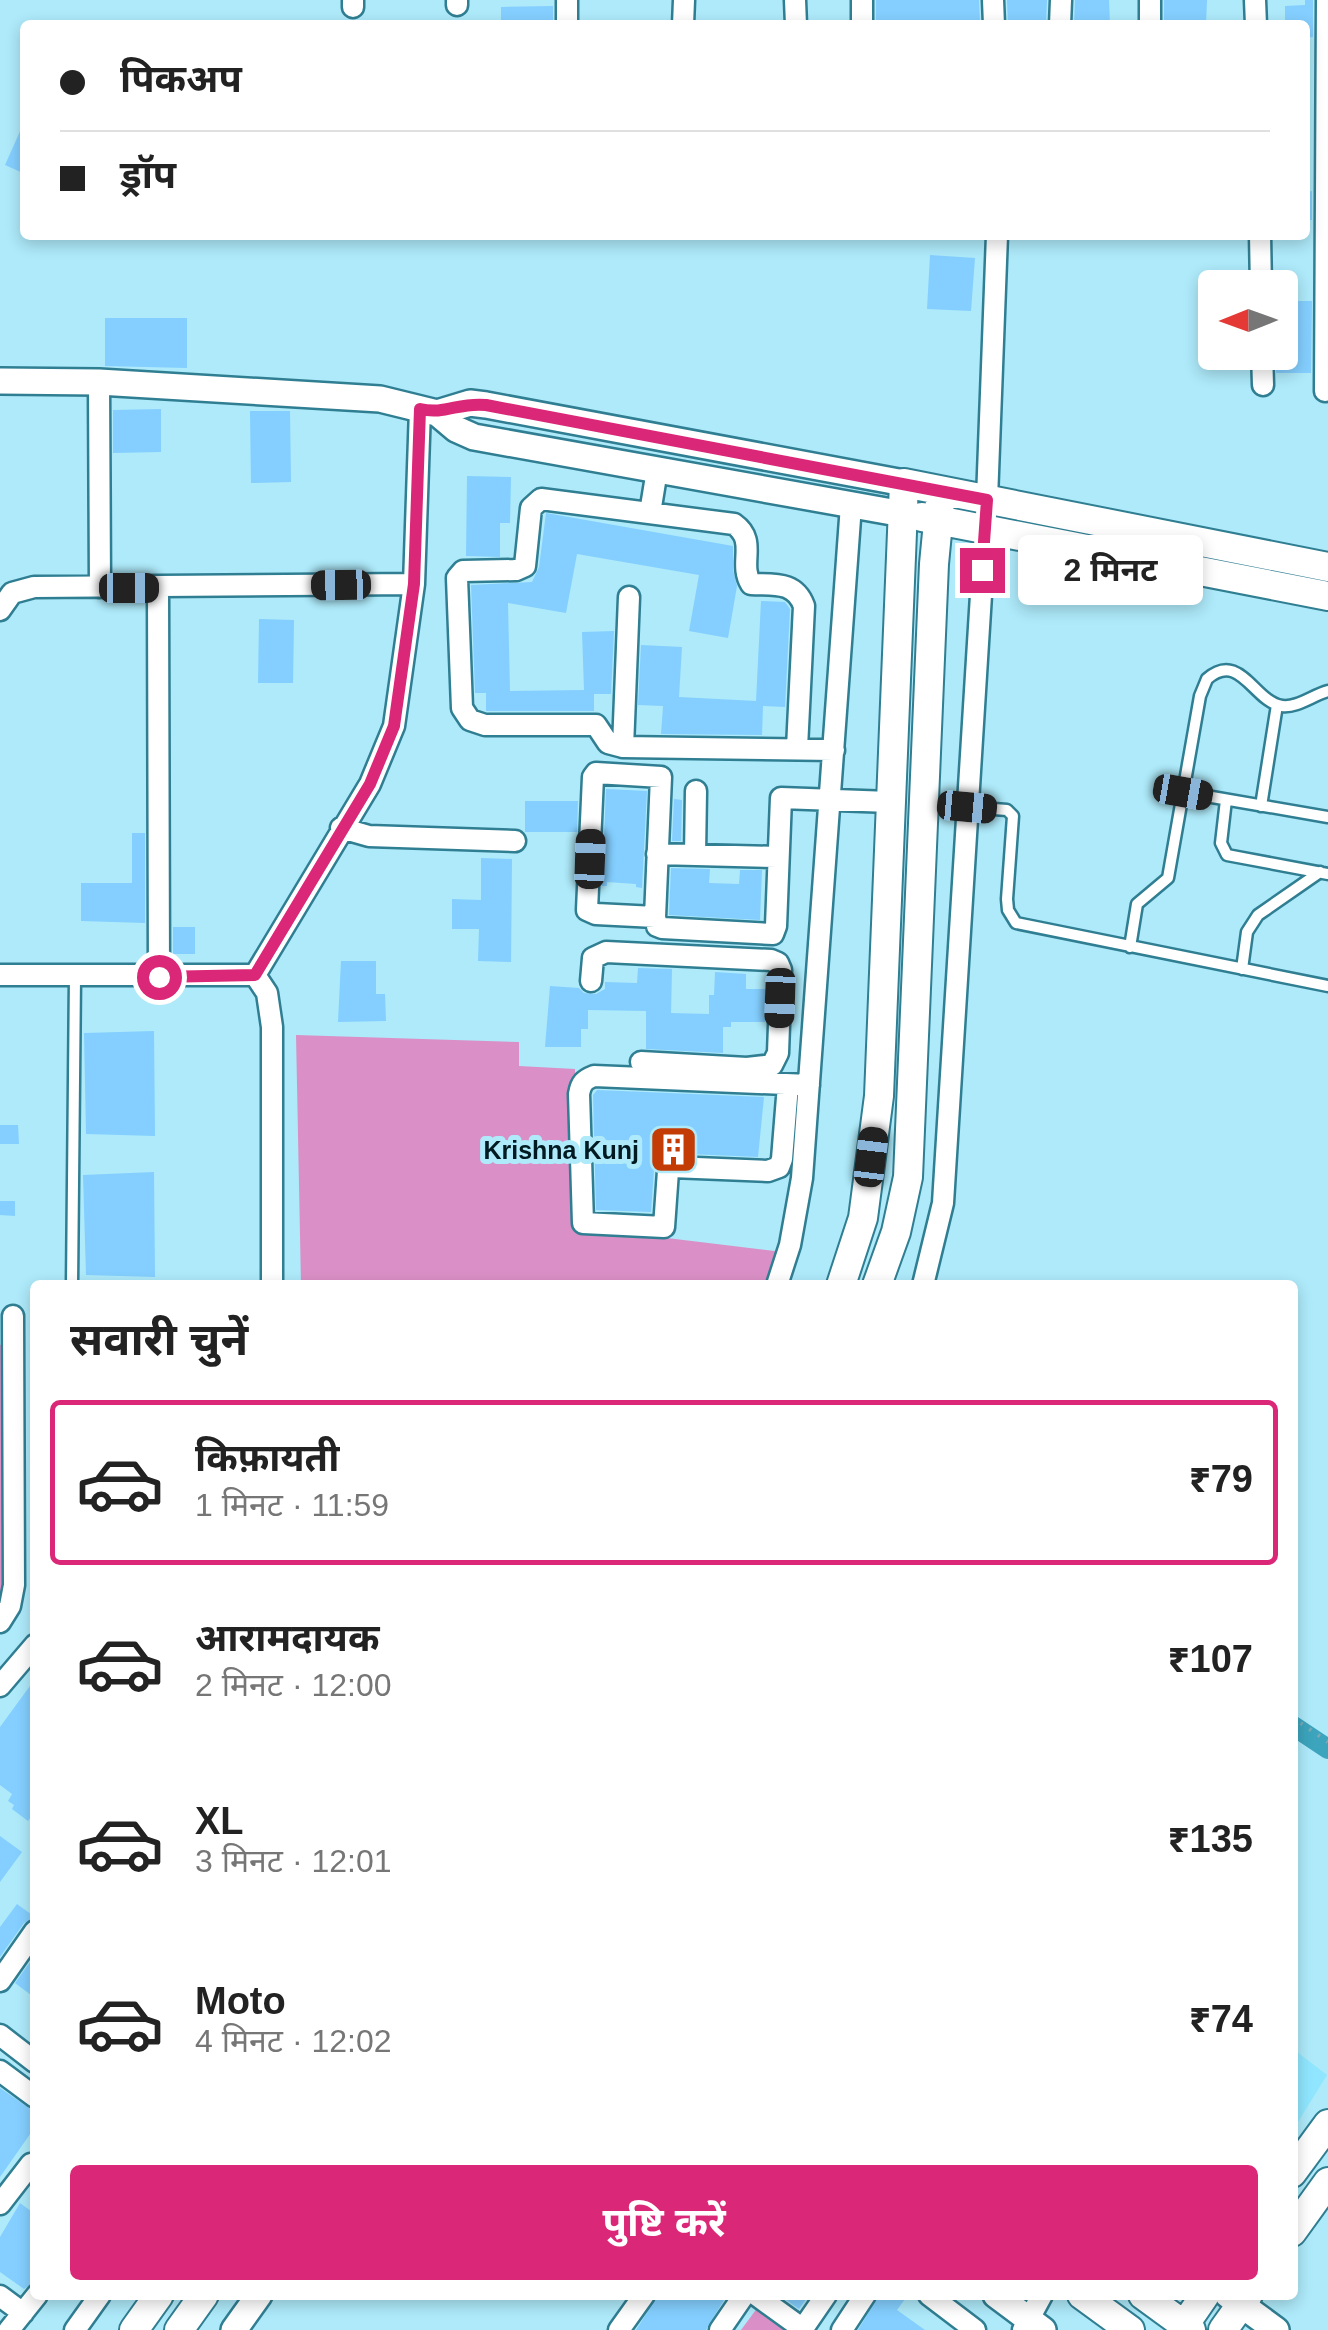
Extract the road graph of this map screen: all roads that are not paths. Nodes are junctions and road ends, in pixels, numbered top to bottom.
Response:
1 (1327, 0) edge
2 (997, 240) edge
3 (1260, 240) edge
4 (1261, 270) edge
5 (1263, 370) edge
6 (0, 382) edge
7 (98, 382) junction
8 (1263, 385) dead end
9 (1326, 392) dead end
10 (429, 411) junction
11 (656, 470) junction
12 (904, 483) junction
13 (941, 491) junction
14 (987, 500) junction
15 (851, 505) junction
16 (650, 513) junction
17 (903, 514) junction
18 (938, 520) junction
19 (984, 531) junction
20 (1328, 567) edge
21 (414, 584) junction
22 (100, 587) junction
23 (158, 588) junction
24 (1328, 596) edge
25 (628, 597) dead end
26 (0, 610) edge
27 (1328, 691) edge
28 (1277, 705) junction
29 (623, 748) junction
30 (797, 748) junction
31 (834, 750) junction
32 (696, 790) dead end
33 (1183, 792) junction
34 (830, 800) junction
35 (1226, 800) junction
36 (890, 802) junction
37 (1261, 806) junction
38 (967, 807) junction
39 (1328, 817) edge
40 (341, 828) junction
41 (516, 840) dead end
42 (657, 854) junction
43 (696, 855) junction
44 (776, 857) junction
45 (1324, 873) edge
46 (656, 917) junction
47 (1130, 946) junction
48 (1242, 968) junction
49 (255, 975) junction
50 (0, 976) edge
51 (74, 976) junction
52 (159, 977) junction
53 (592, 981) dead end
54 (1328, 986) edge
55 (777, 1059) junction
56 (640, 1062) dead end
57 (811, 1062) junction
58 (788, 1084) junction
59 (810, 1085) junction
60 (72, 1280) edge
61 (272, 1280) edge
62 (779, 1280) edge
63 (843, 1280) edge
64 (879, 1280) edge
65 (925, 1280) edge
66 (16, 1316) edge
67 (14, 1585) junction
68 (30, 1595) edge
69 (0, 1622) edge
70 (30, 1651) edge
71 (0, 1686) edge
72 (30, 1938) edge
73 (0, 1982) edge
74 (0, 2036) edge
75 (30, 2058) edge
76 (0, 2071) edge
77 (30, 2093) edge
78 (1328, 2124) edge
79 (1298, 2165) edge
80 (30, 2166) edge
81 (1328, 2182) edge
82 (3, 2196) edge
83 (1298, 2224) edge
84 (0, 2296) edge
85 (32, 2300) edge
86 (97, 2300) edge
87 (155, 2300) edge
88 (200, 2300) edge
89 (255, 2300) edge
90 (640, 2300) edge
91 (741, 2300) edge
92 (763, 2300) edge
93 (823, 2300) edge
94 (862, 2300) edge
95 (935, 2300) edge
96 (1002, 2300) edge
97 (1040, 2300) edge
98 (1089, 2300) edge
99 (1150, 2300) edge
100 (1202, 2300) edge
101 (1238, 2300) edge
102 (1241, 2300) edge
103 (22, 2313) junction
104 (1032, 2327) edge
105 (1186, 2328) edge
106 (9, 2330) edge
107 (76, 2330) edge
108 (134, 2330) edge
109 (179, 2330) edge
110 (234, 2330) edge
111 (619, 2330) edge
112 (720, 2330) edge
113 (802, 2330) edge
114 (842, 2330) edge
115 (974, 2330) edge
116 (1130, 2330) edge
117 (1222, 2330) edge
118 (1276, 2330) edge

1 - 9 street
2 - 14 street
3 - 4 street
5 - 8 street
6 - 7 street
7 - 10 street
7 - 22 street
10 - 11 street
10 - 12 street
10 - 21 street
11 - 15 street
11 - 16 street
12 - 13 main road
12 - 17 main road
13 - 14 main road
13 - 18 main road
14 - 19 street
14 - 20 main road
15 - 17 street
15 - 31 street
16 - 29 street
16 - 30 street
17 - 18 main road
17 - 36 main road
18 - 19 main road
18 - 64 main road
19 - 24 main road
19 - 38 street
21 - 23 street
21 - 40 street
22 - 23 street
22 - 26 street
23 - 52 street
25 - 29 street
27 - 28 lane
28 - 33 lane
28 - 37 lane
29 - 30 street
30 - 31 street
31 - 34 street
32 - 43 street
33 - 35 lane
33 - 47 lane
34 - 36 street
34 - 44 street
34 - 57 street
35 - 37 lane
35 - 45 lane
36 - 63 main road
37 - 39 lane
38 - 47 lane
38 - 65 street
40 - 41 street
40 - 49 street
42 - 43 street
42 - 46 street
42 - 46 street
43 - 44 street
44 - 46 street
45 - 48 lane
47 - 48 lane
48 - 54 lane
49 - 52 street
49 - 61 street
50 - 51 street
51 - 52 street
51 - 60 lane
53 - 55 street
55 - 56 street
55 - 57 street
57 - 59 street
58 - 58 street
58 - 59 street
59 - 62 street
66 - 67 street
67 - 68 street
67 - 69 street
70 - 71 street
72 - 73 street
74 - 75 street
76 - 77 street
78 - 79 main road
80 - 82 street
81 - 83 main road
84 - 103 street
85 - 103 street
86 - 107 street
87 - 108 main road
88 - 109 main road
89 - 110 street
90 - 111 street
91 - 112 street
92 - 113 street
93 - 113 street
94 - 114 street
95 - 115 street
96 - 104 street
97 - 104 street
98 - 116 main road
99 - 105 main road
100 - 105 main road
101 - 117 main road
102 - 118 street
103 - 106 street

